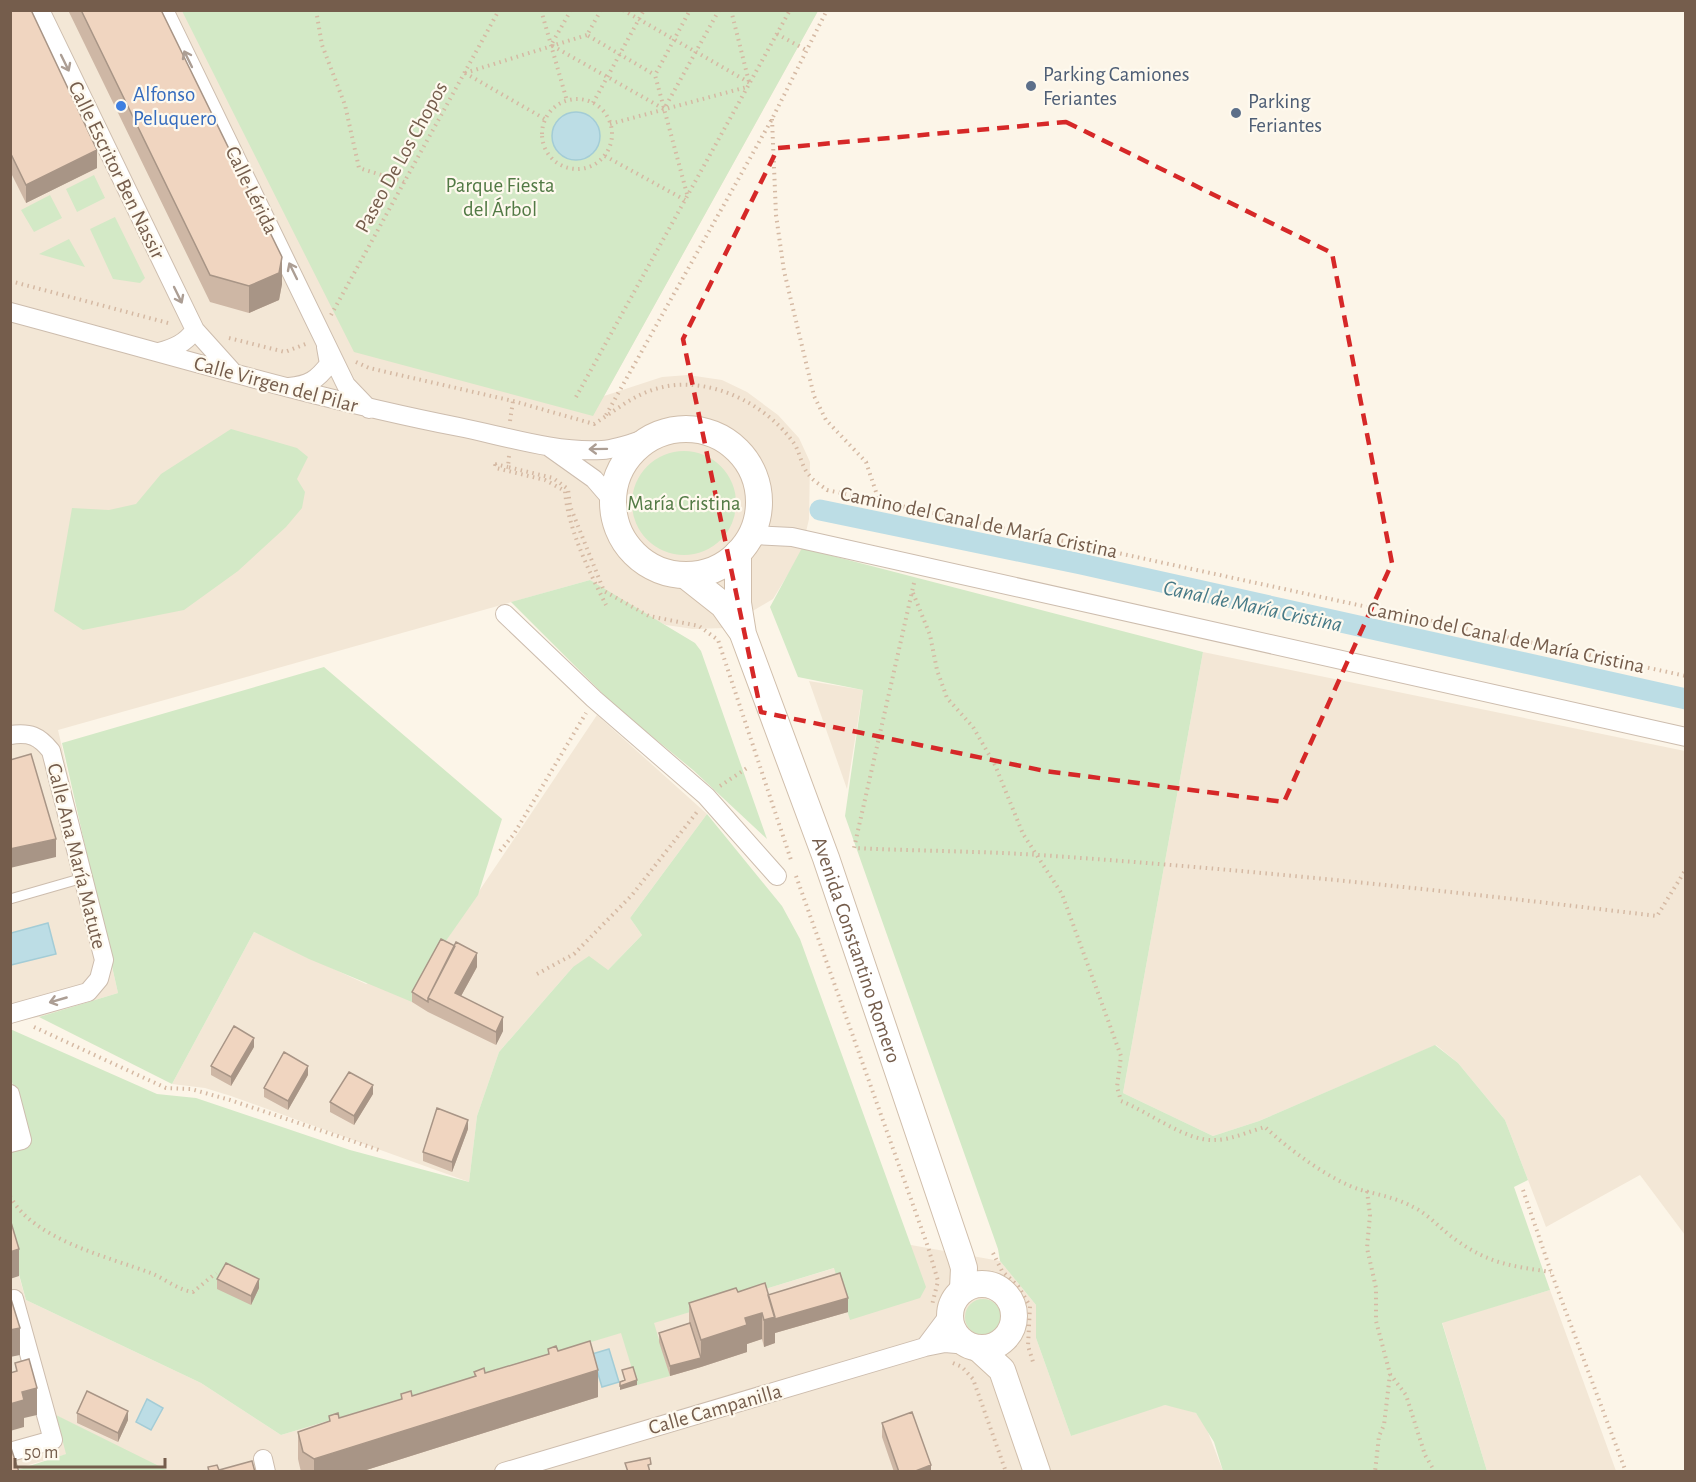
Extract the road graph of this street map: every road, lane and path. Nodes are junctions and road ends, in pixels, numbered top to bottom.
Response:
1 (40, 10) edge
2 (164, 10) edge
3 (316, 10) edge
4 (499, 10) edge
5 (541, 10) edge
6 (571, 10) edge
7 (601, 10) edge
8 (623, 10) edge
9 (644, 10) edge
10 (690, 10) edge
11 (719, 10) edge
12 (731, 10) edge
13 (790, 10) edge
14 (827, 10) edge
15 (639, 20) junction
16 (777, 34) junction
17 (587, 35) junction
18 (674, 39) junction
19 (551, 45) junction
20 (806, 50) junction
21 (695, 51) junction
22 (620, 55) junction
23 (465, 73) junction
24 (655, 75) junction
25 (607, 77) junction
26 (749, 85) junction
27 (567, 101) junction
28 (593, 103) junction
29 (664, 109) junction
30 (545, 119) junction
31 (772, 119) junction
32 (610, 124) junction
33 (605, 156) junction
34 (404, 182) junction
35 (686, 197) junction
36 (10, 281) edge
37 (10, 312) edge
38 (329, 319) dead end
39 (195, 330) junction
40 (324, 337) junction
41 (159, 352) junction
42 (350, 360) dead end
43 (236, 374) junction
44 (283, 388) junction
45 (576, 397) dead end
46 (513, 401) junction
47 (369, 409) junction
48 (605, 417) junction
49 (510, 437) junction
50 (650, 437) junction
51 (544, 444) junction
52 (508, 467) junction
53 (613, 501) junction
54 (879, 501) junction
55 (745, 544) junction
56 (918, 565) junction
57 (685, 575) junction
58 (913, 592) junction
59 (606, 605) dead end
60 (506, 614) dead end
61 (743, 634) junction
62 (1686, 676) edge
63 (594, 699) junction
64 (10, 735) edge
65 (1686, 736) edge
66 (750, 766) dead end
67 (706, 796) junction
68 (500, 851) dead end
69 (1037, 855) junction
70 (1686, 869) edge
71 (777, 876) dead end
72 (83, 878) junction
73 (10, 899) edge
74 (537, 974) dead end
75 (10, 1014) edge
76 (30, 1026) dead end
77 (10, 1094) edge
78 (16, 1141) edge
79 (379, 1150) dead end
80 (1523, 1190) dead end
81 (1367, 1191) junction
82 (10, 1196) edge
83 (993, 1253) dead end
84 (1551, 1272) junction
85 (216, 1273) dead end
86 (971, 1280) junction
87 (12, 1299) edge
88 (949, 1315) junction
89 (1005, 1339) junction
90 (932, 1342) junction
91 (973, 1347) junction
92 (1034, 1365) dead end
93 (1002, 1370) junction
94 (1390, 1374) junction
95 (10, 1452) edge
96 (504, 1472) edge
97 (1006, 1472) edge
98 (1037, 1472) edge
99 (1375, 1472) edge
100 (1435, 1472) edge
101 (1626, 1472) edge

1 -> 39 street, Calle Escritor Ben Nassir
40 -> 2 street, Calle Lérida
3 - 34 path
4 - 23 path, Paseo De Los Chopos
5 - 19 path
6 - 19 path
7 - 17 path
8 - 15 path
9 - 15 path
10 - 18 path
11 - 21 path
12 - 26 path
13 - 16 path
14 - 20 path
15 - 18 path
15 - 22 path
16 - 20 path
16 - 26 path
17 - 19 path
17 - 22 path
18 - 21 path
18 - 24 path
19 - 23 path
19 - 25 path
19 - 27 path
20 - 31 path
21 - 26 path
21 - 29 path
22 - 24 path
22 - 25 path
23 - 30 path
23 - 34 path, Paseo De Los Chopos
24 - 29 path
25 - 28 path
25 - 29 path
26 - 29 path
26 - 35 path
27 - 28 path
27 - 30 path
28 - 32 path
29 - 32 path
29 - 35 path
30 - 33 path
31 - 48 path
31 - 54 path
32 - 33 path
33 - 35 path
34 - 38 path, Paseo De Los Chopos
35 - 45 path
36 - 39 path
37 - 41 street, Calle Virgen del Pilar
39 - 40 path
39 - 41 street
39 - 43 street, Calle Escritor Ben Nassir
40 - 44 street, Calle Lérida
40 - 47 street, Calle Lérida
41 - 43 street, Calle Virgen del Pilar
42 - 46 path
43 - 44 street, Calle Virgen del Pilar
44 - 47 street, Calle Virgen del Pilar
46 - 48 path
46 - 49 path
47 - 49 street, Calle Virgen del Pilar
48 - 54 path, Camino del Canal de María Cristina
49 - 51 street, Calle Virgen del Pilar
49 - 52 path
50 -> 51 street, Calle Virgen del Pilar
50 - 53 street
50 - 55 street
51 - 53 street, Calle Virgen del Pilar
52 - 59 path
52 - 90 path
53 - 57 street
54 - 62 path, Camino del Canal de María Cristina
55 - 56 street
55 - 57 street
55 - 61 street, Avenida Constantino Romero
56 - 58 path
56 - 65 street
57 - 61 street, Avenida Constantino Romero
58 - 69 path
58 - 69 path
60 - 63 street
61 - 86 street, Avenida Constantino Romero
63 - 67 street
63 - 68 path
64 - 72 street, Calle Ana María Matute
66 - 67 path
67 - 71 street
67 - 74 path
69 - 70 path
69 - 81 path
72 - 73 lane
72 -> 75 street, Calle Ana María Matute
76 - 79 path
77 - 78 street
80 - 84 path
81 - 84 path
81 - 94 path
82 - 85 path
83 - 92 path
84 - 101 path
86 - 88 street
86 - 89 street
87 - 95 street
88 - 90 street
88 - 91 street
89 - 91 street
89 - 93 street
90 - 91 street, Calle Campanilla
90 - 96 street, Calle Campanilla
90 - 97 path
91 - 93 street
93 - 98 street
94 - 99 path
94 - 100 path

